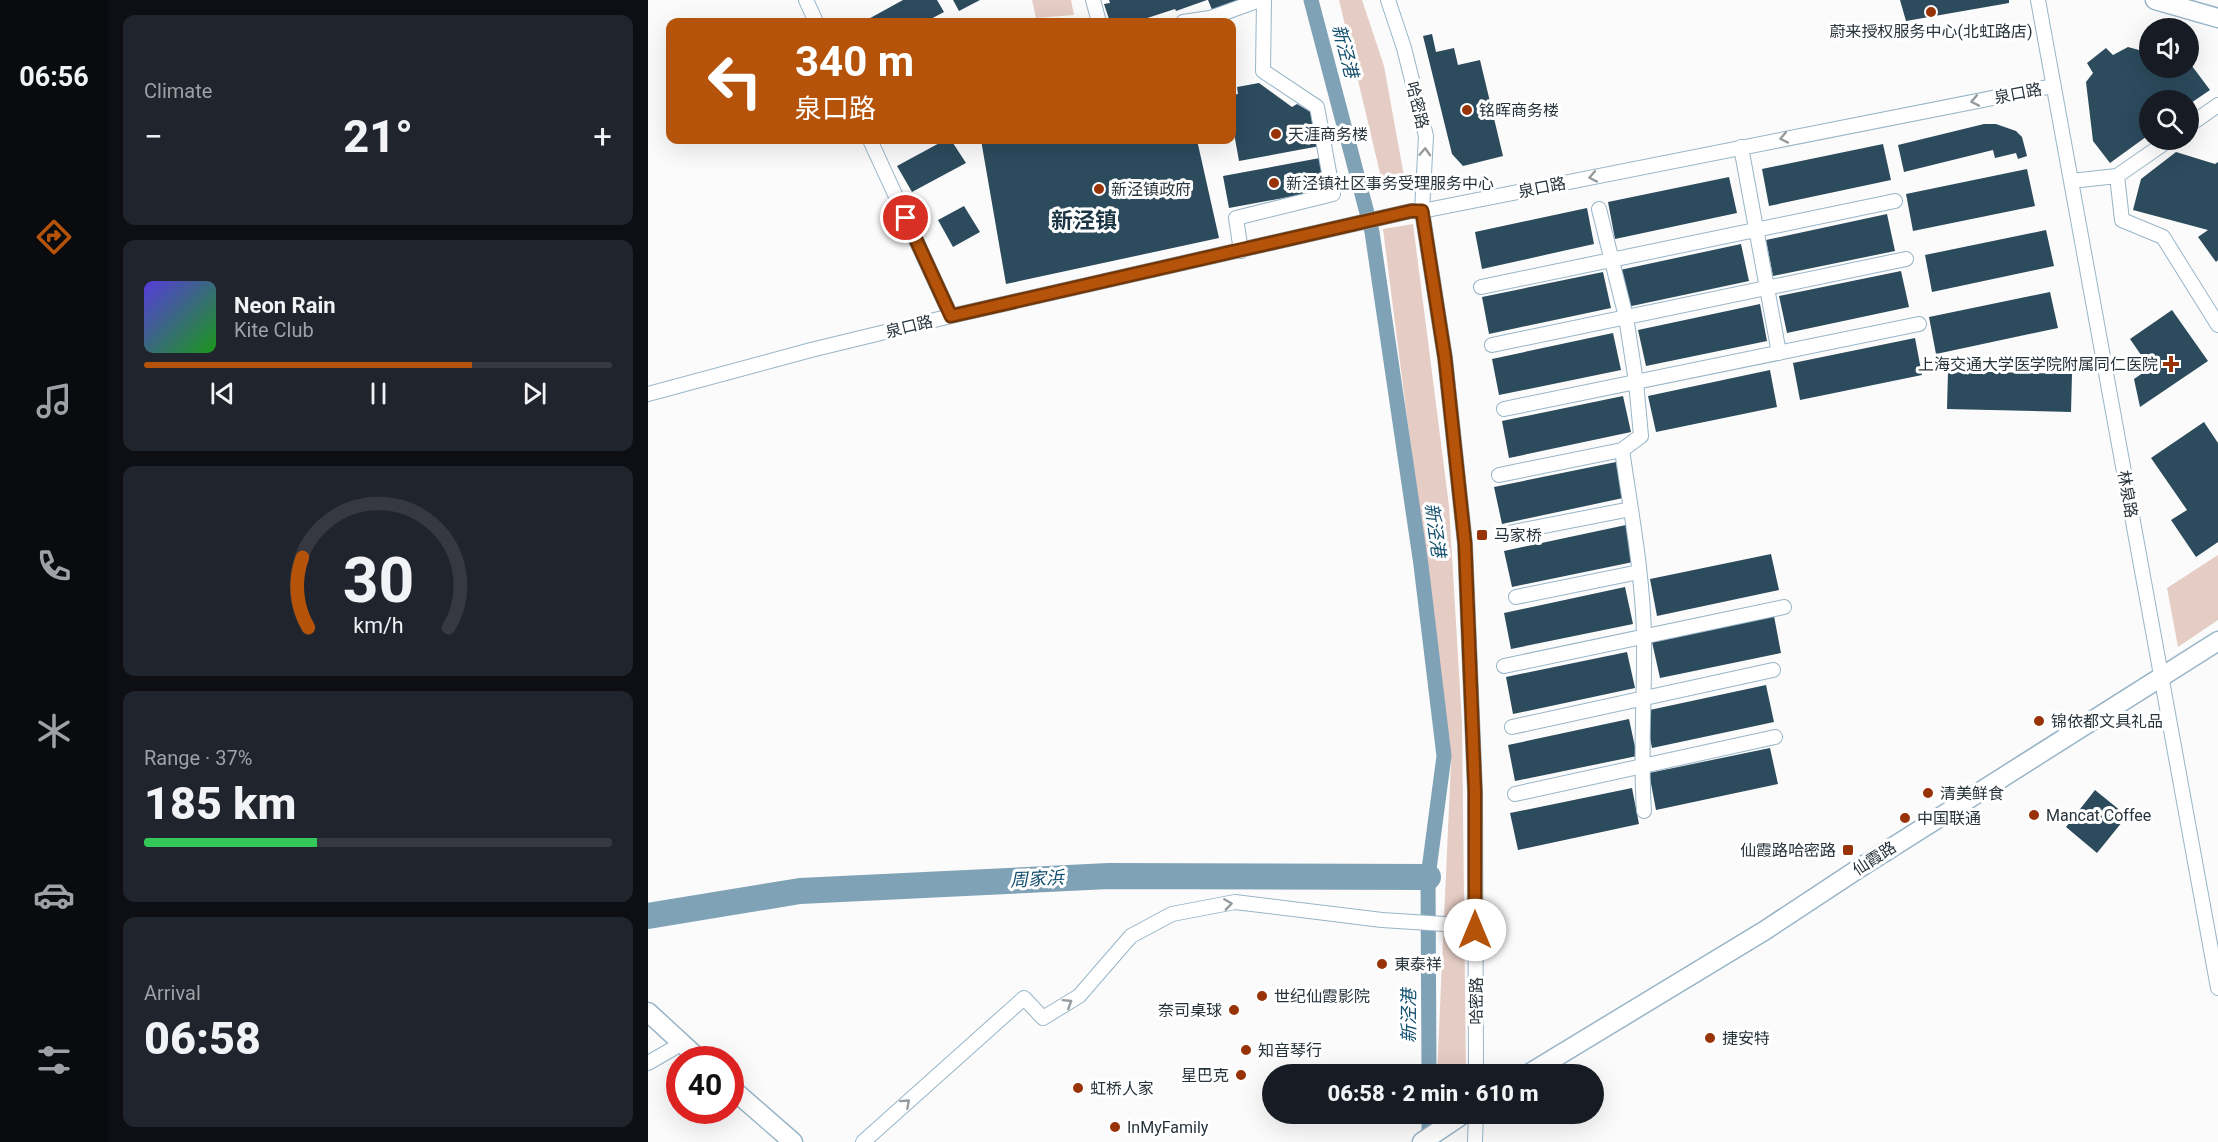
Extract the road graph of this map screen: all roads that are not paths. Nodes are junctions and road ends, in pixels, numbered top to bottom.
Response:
1 (806, 0) edge
2 (1093, 0) edge
3 (1262, 0) edge
4 (1388, 0) edge
5 (2038, 0) edge
6 (2154, 0) edge
7 (814, 18) edge
8 (1098, 18) edge
9 (1210, 18) edge
10 (2218, 18) edge
11 (2053, 86) junction
12 (2218, 105) edge
13 (2199, 118) edge
14 (872, 144) edge
15 (1741, 147) junction
16 (2155, 150) edge
17 (2117, 176) junction
18 (2071, 181) junction
19 (1895, 201) dead end
20 (1599, 210) dead end
21 (1417, 211) junction
22 (1756, 230) junction
23 (1241, 251) junction
24 (1906, 259) dead end
25 (1611, 260) junction
26 (1481, 287) dead end
27 (1767, 288) junction
28 (951, 316) junction
29 (1626, 317) junction
30 (1919, 324) dead end
31 (2218, 325) edge
32 (1492, 345) dead end
33 (1779, 353) junction
34 (1636, 382) junction
35 (648, 394) edge
36 (1504, 410) dead end
37 (1622, 450) junction
38 (1499, 475) dead end
39 (1631, 508) junction
40 (1508, 533) dead end
41 (1639, 572) junction
42 (1516, 597) dead end
43 (1784, 607) dead end
44 (1644, 636) junction
45 (2218, 640) edge
46 (1504, 666) dead end
47 (1773, 670) dead end
48 (2162, 676) junction
49 (1642, 699) junction
50 (1512, 727) dead end
51 (1775, 737) dead end
52 (1641, 766) junction
53 (1515, 794) dead end
54 (1644, 811) dead end
55 (1476, 926) junction
56 (2218, 988) edge
57 (648, 1012) edge
58 (681, 1044) junction
59 (683, 1046) edge
60 (648, 1063) edge
61 (1476, 1064) edge
62 (1545, 1064) edge
63 (744, 1099) edge
64 (1449, 1124) edge
65 (1475, 1124) edge
66 (793, 1142) edge
67 (863, 1142) edge
68 (1422, 1142) edge
69 (1474, 1142) edge

1 - 7 street
2 - 8 street
3 - 9 street
3 - 23 street
21 -> 4 street, 哈密路
5 - 11 street, 林泉路
6 - 10 main road
11 -> 15 street, 泉口路
11 - 18 street, 林泉路
12 - 13 street
14 - 28 street
15 -> 21 street, 泉口路
15 - 22 street
16 - 17 street
17 - 18 street
17 - 31 street
18 - 48 street, 林泉路
19 - 22 street
20 - 25 street
21 - 23 street, 泉口路
21 - 55 street, 哈密路
22 - 25 street
22 - 27 street
23 - 28 street, 泉口路
24 - 27 street
25 - 26 street
25 - 29 street
27 - 29 street
27 - 33 street
28 - 35 street, 泉口路
29 - 32 street
29 - 34 street
30 - 33 street
33 - 34 street
34 - 36 street
34 - 37 street
37 - 38 street
37 - 39 street
39 - 40 street
39 - 41 street
41 - 42 street
41 - 44 street
43 - 44 street
44 - 46 street
44 - 49 street
45 - 48 main road, 仙霞路
47 - 49 street
48 - 56 street, 林泉路
48 - 62 main road, 仙霞路
49 - 50 street
49 - 52 street
51 - 52 street
52 - 53 street
52 - 54 street
55 - 61 street, 哈密路
67 -> 55 street
57 - 58 main road
58 - 59 main road
58 - 60 street
63 - 66 main road
64 - 68 main road
65 - 69 street

